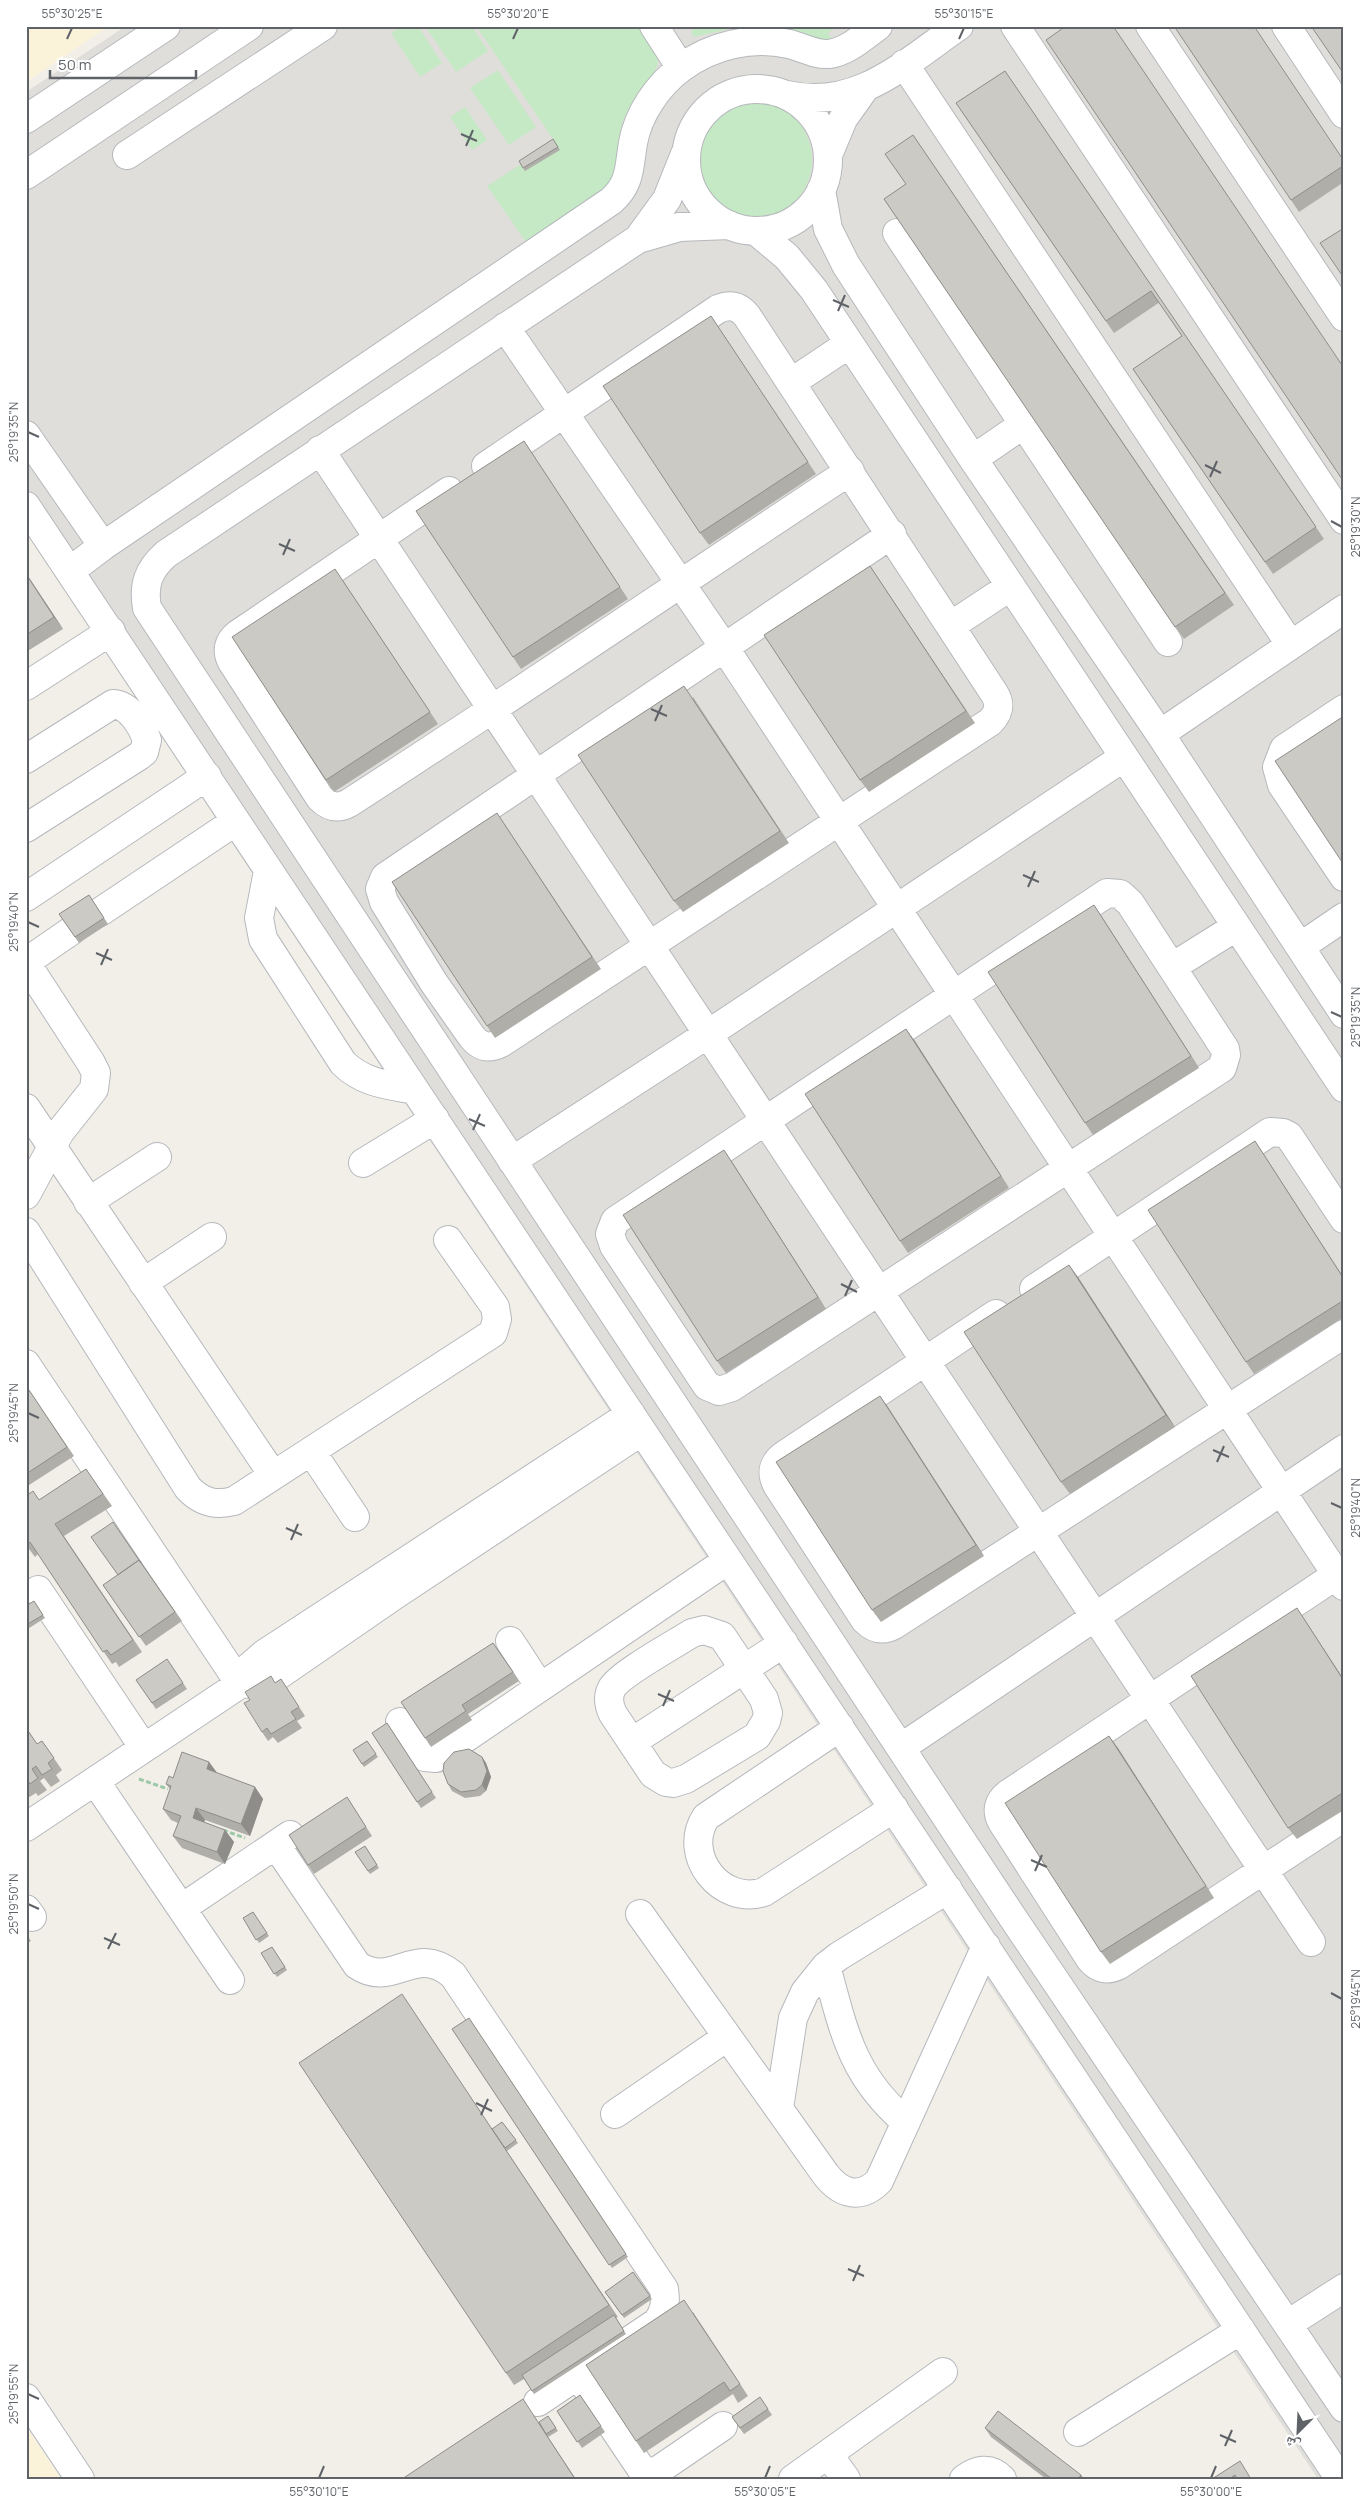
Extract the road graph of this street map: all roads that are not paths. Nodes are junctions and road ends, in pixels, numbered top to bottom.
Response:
1 (166, 26) edge
2 (249, 26) edge
3 (323, 26) edge
4 (878, 26) edge
5 (959, 26) edge
6 (1016, 26) edge
7 (1150, 26) edge
8 (1286, 26) edge
9 (656, 27) edge
10 (904, 64) junction
11 (681, 68) junction
12 (865, 88) junction
13 (783, 94) junction
14 (1344, 114) edge
15 (26, 119) edge
16 (685, 153) junction
17 (828, 155) junction
18 (127, 156) dead end
19 (26, 174) edge
20 (821, 190) junction
21 (729, 225) junction
22 (756, 231) junction
23 (897, 233) edge
24 (638, 239) junction
25 (1344, 317) edge
26 (505, 327) junction
27 (850, 344) junction
28 (792, 382) junction
29 (564, 414) junction
30 (1024, 424) junction
31 (26, 435) edge
32 (320, 450) junction
33 (973, 459) junction
34 (850, 471) junction
35 (26, 506) edge
36 (1344, 520) edge
37 (892, 534) junction
38 (379, 538) junction
39 (36, 540) edge
40 (103, 546) junction
41 (70, 571) junction
42 (680, 583) junction
43 (1011, 586) junction
44 (1344, 609) edge
45 (952, 625) junction
46 (111, 631) junction
47 (1168, 642) dead end
48 (1290, 644) junction
49 (724, 647) junction
50 (26, 686) edge
51 (1344, 709) edge
52 (493, 710) junction
53 (276, 730) junction
54 (1160, 734) junction
55 (241, 752) junction
56 (1124, 757) junction
57 (26, 759) edge
58 (536, 774) junction
59 (207, 776) junction
60 (236, 821) junction
61 (838, 821) junction
62 (26, 828) edge
63 (268, 871) junction
64 (1344, 877) edge
65 (26, 897) edge
66 (896, 908) junction
67 (100, 912) edge
68 (1344, 918) edge
69 (1236, 927) junction
70 (71, 931) edge
71 (650, 945) junction
72 (1300, 947) junction
73 (26, 963) edge
74 (1172, 967) junction
75 (434, 983) junction
76 (954, 995) junction
77 (406, 1001) junction
78 (1344, 1014) edge
79 (708, 1034) junction
80 (1334, 1055) edge
81 (1344, 1088) edge
82 (415, 1090) junction
83 (26, 1108) edge
84 (434, 1119) junction
85 (766, 1120) junction
86 (51, 1148) junction
87 (158, 1157) dead end
88 (512, 1161) junction
89 (363, 1163) dead end
90 (1068, 1169) junction
91 (26, 1195) edge
92 (88, 1202) junction
93 (1341, 1210) edge
94 (26, 1232) edge
95 (1113, 1236) junction
96 (212, 1237) dead end
97 (448, 1240) dead end
98 (143, 1283) junction
99 (879, 1292) junction
100 (653, 1305) junction
101 (621, 1326) junction
102 (1344, 1334) edge
103 (926, 1361) junction
104 (26, 1364) edge
105 (1227, 1410) junction
106 (636, 1423) junction
107 (1344, 1449) edge
108 (311, 1451) junction
109 (273, 1476) junction
110 (1282, 1491) junction
111 (355, 1517) dead end
112 (1039, 1532) junction
113 (820, 1550) junction
114 (728, 1560) junction
115 (786, 1574) junction
116 (1341, 1577) edge
117 (30, 1586) edge
118 (1096, 1617) junction
119 (510, 1641) dead end
120 (784, 1643) junction
121 (745, 1668) junction
122 (240, 1684) junction
123 (540, 1687) junction
124 (1150, 1699) junction
125 (400, 1722) dead end
126 (840, 1727) junction
127 (632, 1742) junction
128 (902, 1747) junction
129 (144, 1748) junction
130 (94, 1781) junction
131 (894, 1808) junction
132 (1344, 1817) edge
133 (314, 1819) edge
134 (26, 1827) edge
135 (274, 1846) junction
136 (1263, 1870) junction
137 (948, 1889) junction
138 (1048, 1894) junction
139 (182, 1908) junction
140 (640, 1914) dead end
141 (1014, 1918) junction
142 (1311, 1942) dead end
143 (986, 1946) junction
144 (826, 1966) junction
145 (230, 1980) dead end
146 (727, 2037) junction
147 (779, 2108) junction
148 (615, 2114) dead end
149 (906, 2122) junction
150 (1344, 2288) edge
151 (1288, 2324) junction
152 (1241, 2330) junction
153 (942, 2372) dead end
154 (578, 2375) junction
155 (26, 2398) edge
156 (538, 2402) dead end
157 (1344, 2408) edge
158 (724, 2426) dead end
159 (1078, 2432) dead end
160 (828, 2454) junction
161 (80, 2479) edge
162 (793, 2479) edge
163 (846, 2479) edge
164 (964, 2479) edge
165 (1002, 2479) edge
166 (1340, 2479) edge

1 - 15 street
2 - 19 street
3 - 18 street
4 - 11 street
5 - 10 street
6 - 36 street
7 - 25 street
8 - 14 street
9 - 11 street
10 - 12 street
10 - 48 street
11 - 40 street
12 - 13 street
12 - 17 street
13 - 16 street
13 - 17 street
16 - 21 street
16 - 24 street
17 - 20 street
20 - 22 street
20 - 33 street
21 - 22 street
21 - 24 street
22 - 27 street
23 - 30 street
24 - 26 street
26 - 29 street
26 - 32 street
27 - 28 street
27 - 43 street
28 - 29 street
28 - 34 street
29 - 38 street
29 - 42 street
30 - 33 street
30 - 47 street
31 - 40 street
32 - 38 street
32 - 55 street
33 - 54 street
34 - 37 street
34 - 42 street
35 - 39 street
37 - 45 street
37 - 49 street
38 - 52 street
38 - 53 street
39 - 41 street
40 - 41 street
41 - 46 street
42 - 49 street
42 - 52 street
43 - 45 street
43 - 56 street
44 - 48 street
45 - 61 street
46 - 50 street
46 - 59 street
48 - 54 street
49 - 58 street
49 - 61 street
51 - 64 street
52 - 53 street
52 - 58 street
53 - 55 street
54 - 72 street
55 - 77 street
56 - 66 street
56 - 69 street
57 - 62 street
58 - 71 street
58 - 75 street
59 - 60 street
59 - 65 street
60 - 63 street
60 - 67 street
61 - 66 street
61 - 71 street
63 - 82 street
63 - 82 street
66 - 76 street
66 - 79 street
68 - 72 street
69 - 74 street
69 - 80 street
70 - 73 street
71 - 75 street
71 - 79 street
72 - 78 street
73 - 86 street
74 - 76 street
74 - 90 street
75 - 77 street
76 - 85 street
76 - 90 street
77 - 88 street
79 - 85 street
79 - 88 street
80 - 81 street
82 - 84 street
83 - 86 street
84 - 89 street
84 - 106 street
85 - 99 street
85 - 100 street
86 - 91 street
86 - 92 street
87 - 92 street
88 - 101 street
90 - 95 street
90 - 99 street
92 - 98 street
93 - 95 street
94 - 109 street
95 - 103 street
95 - 105 street
96 - 98 street
97 - 108 street
98 - 109 street
99 - 100 street
99 - 103 street
100 - 101 street
101 - 115 street
102 - 105 street
103 - 112 street
103 - 113 street
104 - 122 street
105 - 110 street
105 - 112 street
106 - 114 street
106 - 122 street
107 - 110 street
108 - 109 street
108 - 111 street
110 - 116 street
110 - 118 street
112 - 113 street
112 - 118 street
113 - 115 street
114 - 120 street
114 - 123 street
115 - 128 street
116 - 124 street
117 - 129 street
118 - 124 street
118 - 128 street
119 - 123 street
120 - 121 street
120 - 126 street
121 - 127 street
121 - 127 street
121 - 127 street
122 - 129 street
123 - 125 street
124 - 136 street
124 - 138 street
126 - 131 street
126 - 131 street
128 - 141 street
129 - 130 street
130 - 134 street
130 - 139 street
131 - 137 street
132 - 136 street
133 - 135 street
135 - 139 street
135 - 154 street
136 - 138 street
136 - 142 street
137 - 143 street
137 - 144 street
138 - 141 street
139 - 145 street
140 - 146 street
141 - 151 street
143 - 149 street
143 - 152 street
144 - 147 street
144 - 149 street
146 - 147 street
146 - 148 street
147 - 149 street
150 - 151 street
151 - 157 street
152 - 159 street
152 - 166 street
153 - 160 street
154 - 156 street
154 - 158 street
155 - 161 street
160 - 162 street
160 - 163 street
164 - 165 street

